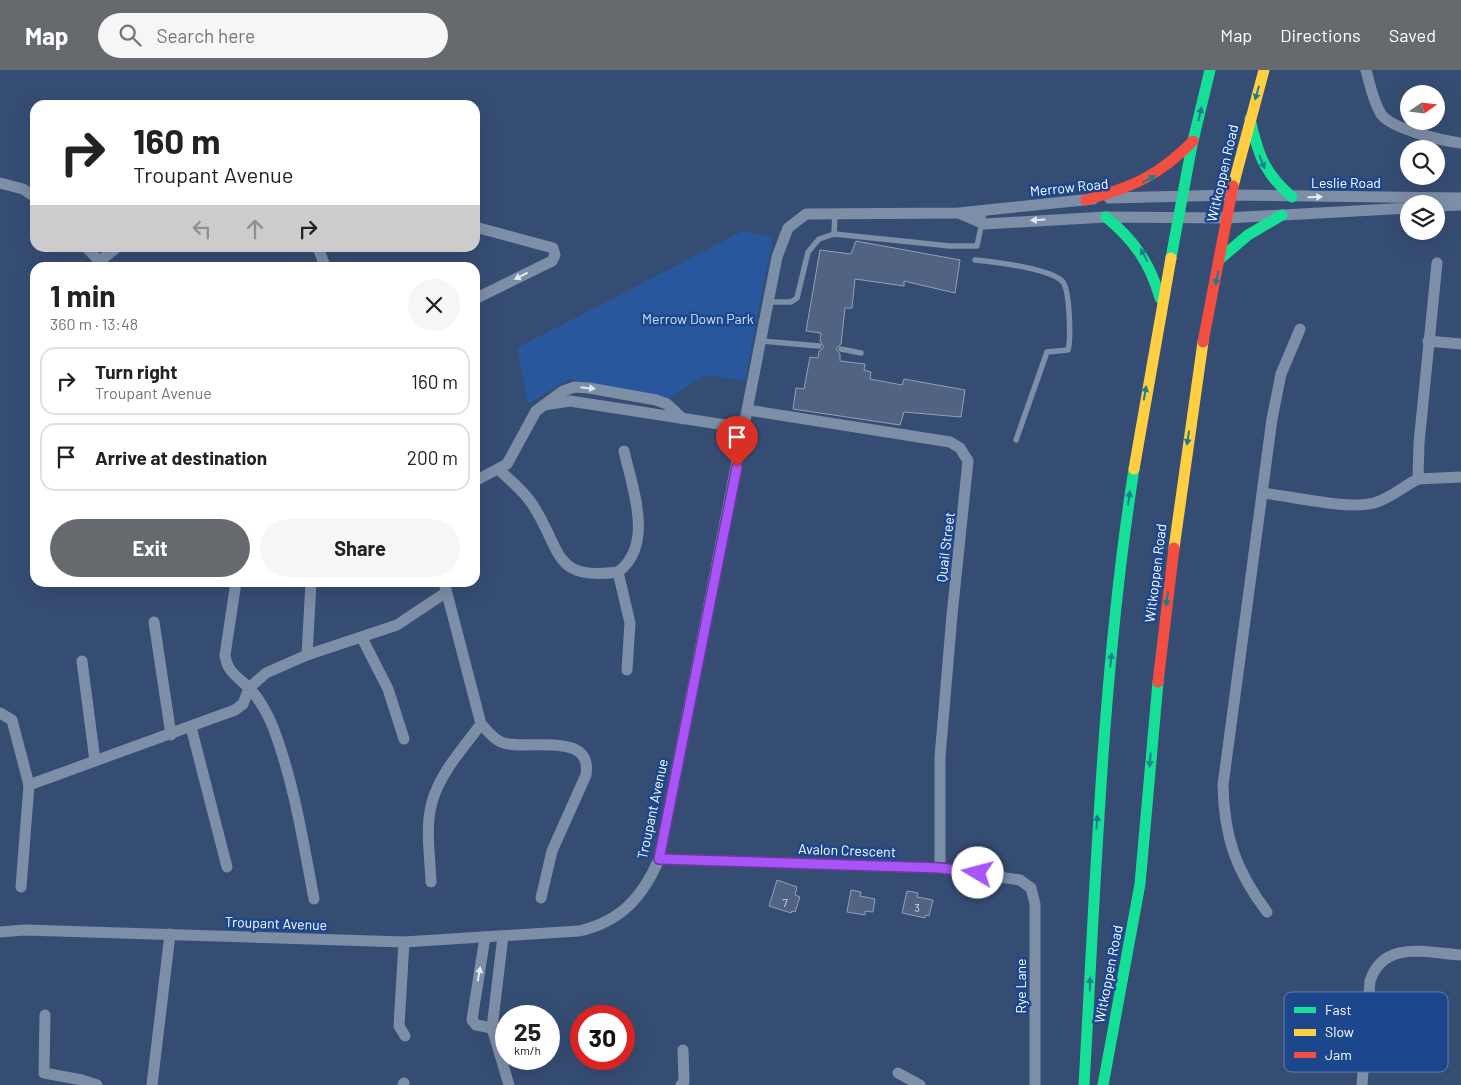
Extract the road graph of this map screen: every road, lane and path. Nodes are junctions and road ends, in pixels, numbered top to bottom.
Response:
1 (1210, 70) edge
2 (1264, 70) edge
3 (1366, 70) edge
4 (1250, 117) junction
5 (1193, 141) junction
6 (1461, 143) edge
7 (0, 183) edge
8 (30, 194) edge
9 (1231, 195) junction
10 (1183, 196) junction
11 (1292, 197) junction
12 (1461, 198) edge
13 (1086, 200) junction
14 (1461, 205) edge
15 (1445, 206) edge
16 (1400, 208) edge
17 (984, 212) junction
18 (959, 213) junction
19 (806, 214) joint
20 (835, 214) junction
21 (1282, 214) junction
22 (1106, 217) junction
23 (1180, 218) junction
24 (1227, 218) junction
25 (984, 224) junction
26 (480, 228) edge
27 (834, 234) junction
28 (91, 252) edge
29 (113, 252) edge
30 (1221, 258) junction
31 (975, 260) dead end
32 (101, 262) edge
33 (105, 262) edge
34 (1437, 264) dead end
35 (480, 297) edge
36 (1161, 300) junction
37 (769, 302) junction
38 (1300, 329) dead end
39 (761, 341) junction
40 (1428, 341) junction
41 (1461, 344) edge
42 (819, 346) dead end
43 (840, 349) dead end
44 (861, 353) dead end
45 (544, 405) junction
46 (748, 410) junction
47 (683, 419) junction
48 (745, 428) junction
49 (1016, 440) dead end
50 (624, 451) dead end
51 (499, 470) junction
52 (1461, 477) edge
53 (480, 479) edge
54 (1418, 479) junction
55 (1262, 492) junction
56 (618, 572) junction
57 (235, 587) edge
58 (311, 587) edge
59 (445, 588) edge
60 (154, 622) dead end
61 (362, 638) junction
62 (307, 655) junction
63 (82, 661) dead end
64 (627, 670) dead end
65 (250, 688) junction
66 (0, 713) edge
67 (481, 724) junction
68 (191, 727) junction
69 (171, 735) junction
70 (404, 739) dead end
71 (95, 761) junction
72 (29, 785) junction
73 (659, 859) junction
74 (227, 868) dead end
75 (940, 868) junction
76 (430, 882) dead end
77 (21, 887) dead end
78 (1030, 888) joint
79 (540, 898) dead end
80 (314, 899) dead end
81 (1267, 912) dead end
82 (0, 932) edge
83 (170, 934) junction
84 (503, 936) junction
85 (485, 937) junction
86 (404, 942) junction
87 (1461, 956) edge
88 (1369, 992) edge
89 (45, 1015) dead end
90 (492, 1028) junction
91 (405, 1036) dead end
92 (683, 1050) dead end
93 (1363, 1072) edge
94 (898, 1074) dead end
95 (98, 1085) edge
96 (152, 1085) edge
97 (509, 1085) edge
98 (681, 1085) edge
99 (920, 1085) edge
100 (1035, 1085) edge
101 (1084, 1085) edge
102 (1103, 1085) edge
103 (1362, 1085) edge

5 -> 1 main road, Witkoppen Road
2 -> 4 main road, Witkoppen Road
3 - 6 street
4 - 9 main road, Witkoppen Road
4 -> 11 main road
5 - 10 main road, Witkoppen Road
13 -> 5 main road
7 - 8 street
9 - 10 street, Leslie Road
9 - 11 street, Leslie Road
9 - 24 main road, Witkoppen Road
10 - 13 street, Merrow Road
10 - 23 main road, Witkoppen Road
11 -> 12 street, Leslie Road
13 - 17 street, Merrow Road
14 - 15 street
16 - 21 street, Leslie Road
17 - 18 street, Merrow Road
17 - 25 lane
18 - 20 street, Merrow Road
18 - 25 street, Merrow Road
19 - 20 street, Merrow Road
19 - 37 street, Troupant Avenue
20 - 27 lane
21 - 24 street, Leslie Road
21 - 30 main road
22 - 23 street, Merrow Road
22 -> 25 street, Merrow Road
36 -> 22 main road
23 - 24 street, Merrow Road
23 - 36 main road, Witkoppen Road
24 - 30 main road, Witkoppen Road
25 - 27 lane
26 -> 35 street
27 - 37 lane
28 - 32 street
29 - 33 street
30 -> 102 main road, Witkoppen Road
31 - 49 lane
34 - 40 street
101 -> 36 main road, Witkoppen Road
37 - 39 street, Troupant Avenue
38 - 55 street
39 - 42 lane
39 - 46 street, Troupant Avenue
40 - 41 street
40 - 54 street
43 - 44 lane
45 - 47 street
45 -> 47 street
45 - 51 street
46 - 48 street, Troupant Avenue
46 - 75 street, Quail Street
47 - 48 street
48 - 73 street, Troupant Avenue
50 - 56 street
51 - 53 street
51 - 56 street
52 - 54 street
54 - 55 street
55 - 81 street
56 - 64 street
57 - 65 street
58 - 62 street
59 - 61 street
59 - 67 street
60 - 69 street
61 - 62 street
61 - 70 street
62 - 65 street
63 - 71 street
65 - 68 street
65 - 80 street
66 - 72 street
67 - 76 street
67 - 79 street
68 - 69 street
68 - 74 street
69 - 71 street
71 - 72 street
72 - 77 street
73 - 75 street, Avalon Crescent
73 - 84 street, Troupant Avenue
75 - 78 street, Avalon Crescent
78 - 100 street, Rye Lane
82 - 83 street, Troupant Avenue
83 - 86 street, Troupant Avenue
83 - 96 street
84 - 85 street, Troupant Avenue
84 - 90 street
85 - 86 street, Troupant Avenue
90 -> 85 street
86 - 91 street
87 - 88 street
89 - 95 street
90 - 97 street
92 - 98 street
93 - 103 street
94 - 99 street

